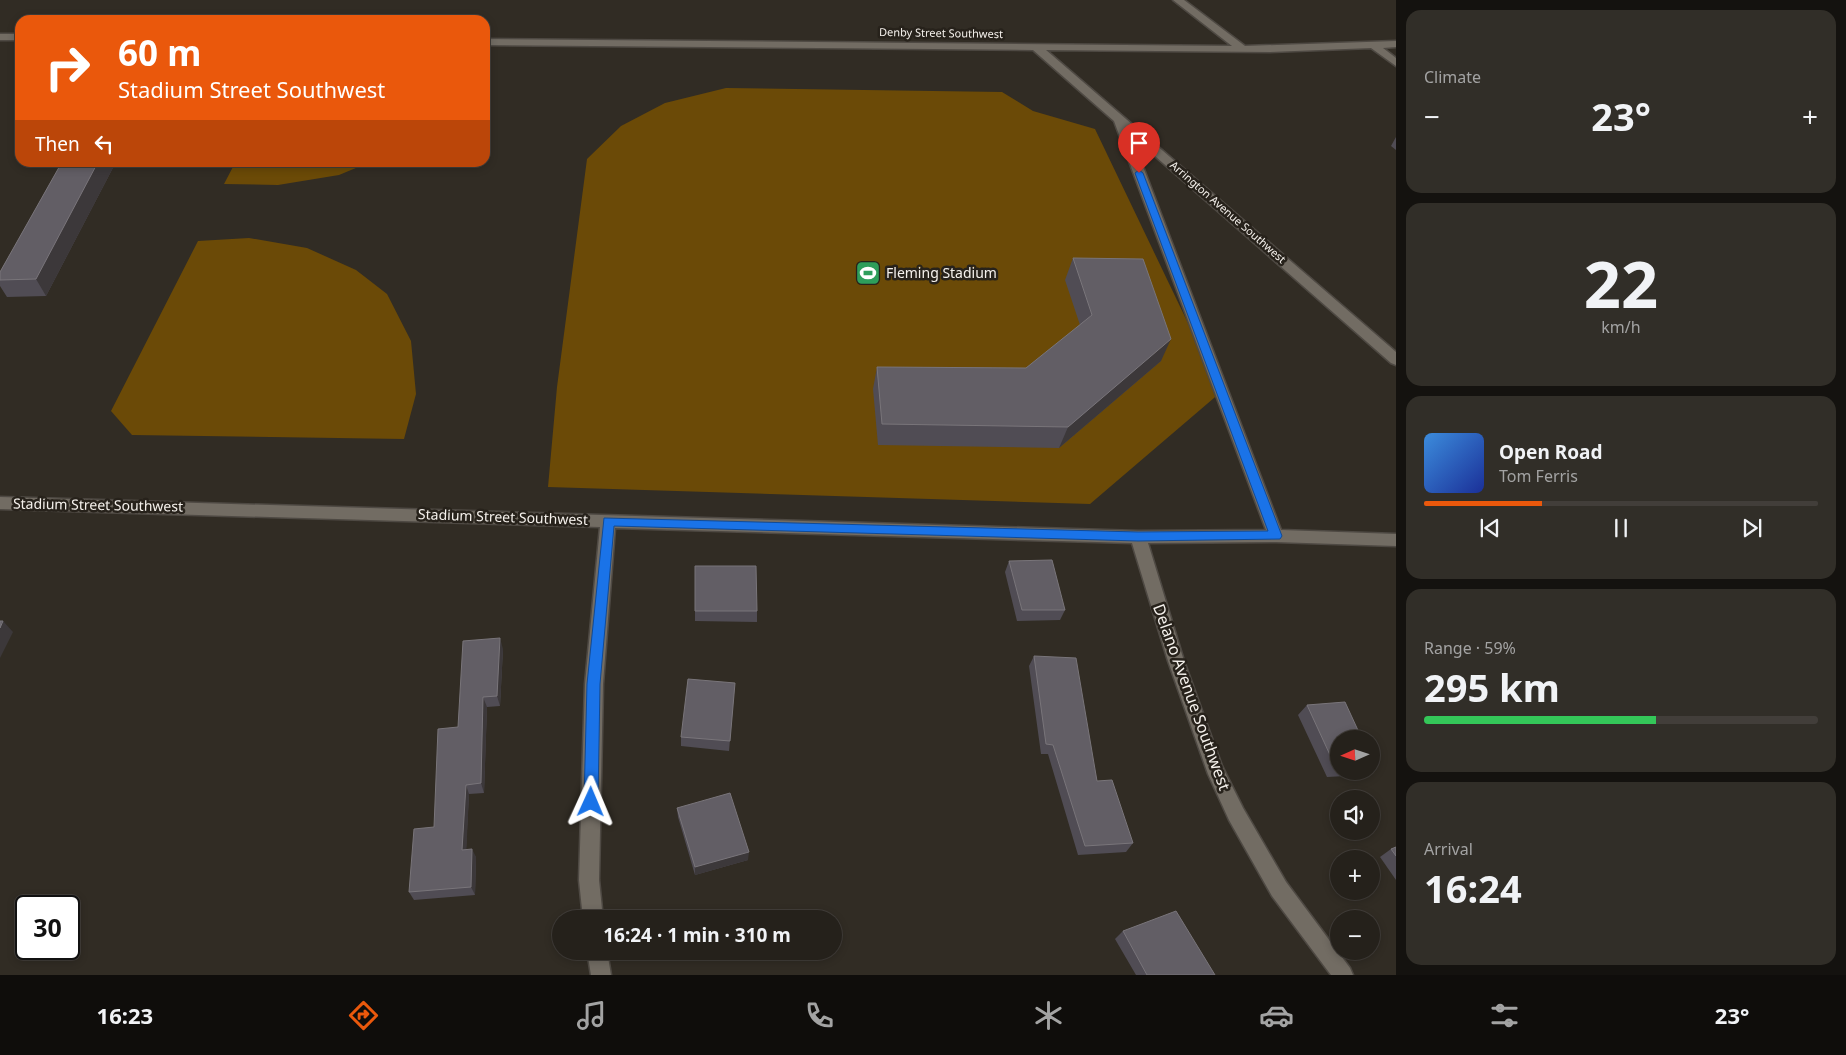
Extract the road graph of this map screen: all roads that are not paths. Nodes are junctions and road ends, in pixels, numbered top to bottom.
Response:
1 (1178, 0) edge
2 (0, 37) edge
3 (15, 37) edge
4 (490, 42) edge
5 (1396, 44) edge
6 (1374, 45) junction
7 (1036, 47) junction
8 (1242, 49) junction
9 (1396, 63) edge
10 (1118, 118) junction
11 (1396, 360) edge
12 (0, 503) edge
13 (608, 521) junction
14 (1276, 536) junction
15 (1138, 537) junction
16 (1396, 540) edge
17 (592, 910) edge
18 (598, 960) edge
19 (601, 975) edge
20 (1342, 975) edge

1 - 8 street
2 - 3 street
4 - 7 street, Denby Street Southwest
5 - 6 street, Denby Street Southwest
6 - 8 street, Denby Street Southwest
6 - 9 street
7 - 8 street, Denby Street Southwest
7 - 10 street, Arrington Avenue Southwest
10 - 11 street, Arrington Avenue Southwest
10 - 14 street
12 - 13 street, Stadium Street Southwest
13 - 15 street, Stadium Street Southwest
13 - 17 street
14 - 15 street, Stadium Street Southwest
14 - 16 street, Stadium Street Southwest
15 - 20 street, Delano Avenue Southwest
18 - 19 street

